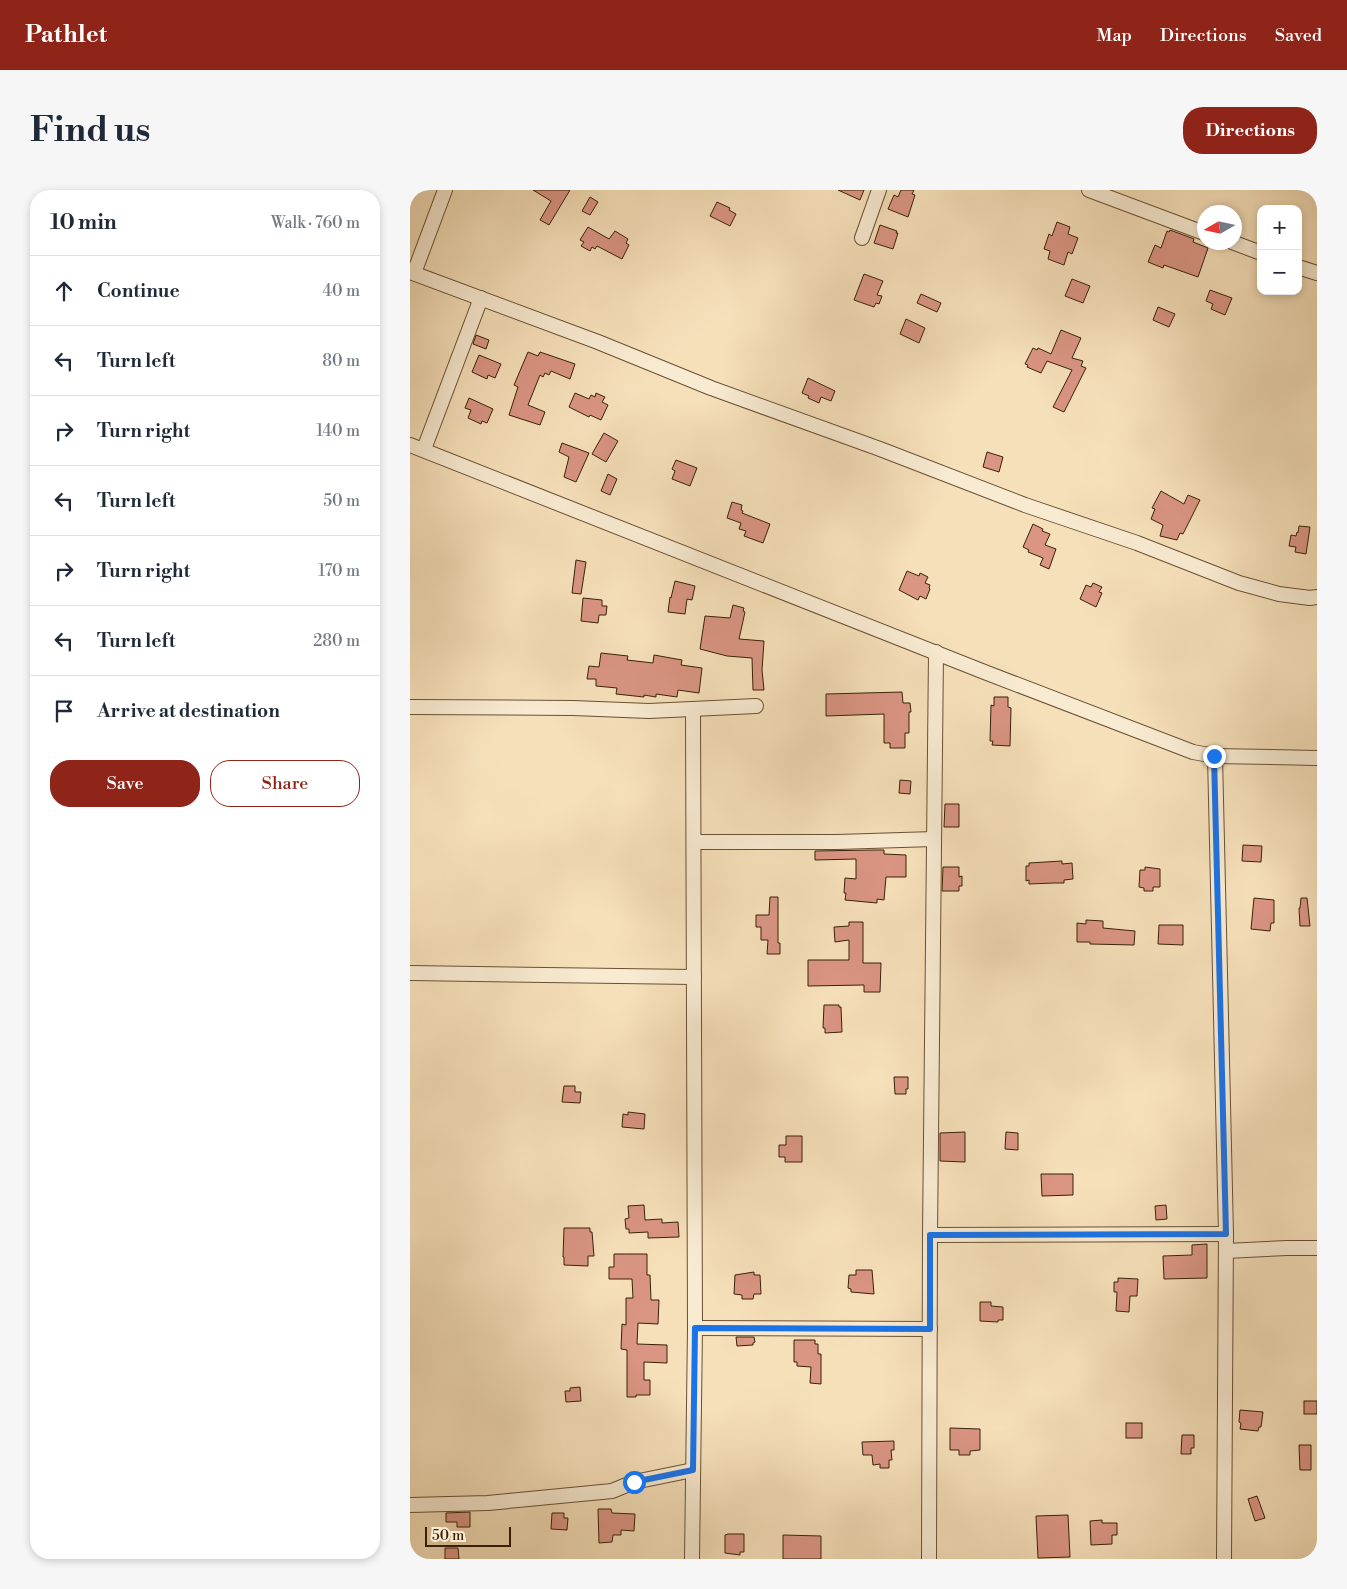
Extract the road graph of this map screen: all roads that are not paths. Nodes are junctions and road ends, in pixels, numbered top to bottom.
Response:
1 (445, 190) edge
2 (879, 190) edge
3 (1089, 190) edge
4 (1197, 230) edge
5 (862, 238) dead end
6 (1242, 246) edge
7 (1257, 251) edge
8 (1302, 267) edge
9 (412, 272) edge
10 (1317, 273) edge
11 (481, 298) junction
12 (410, 445) edge
13 (424, 449) junction
14 (1317, 598) edge
15 (936, 652) junction
16 (410, 706) edge
17 (756, 706) dead end
18 (693, 709) junction
19 (1214, 756) junction
20 (1317, 758) edge
21 (934, 839) junction
22 (694, 842) junction
23 (410, 973) edge
24 (694, 978) junction
25 (1226, 1234) junction
26 (930, 1235) junction
27 (1317, 1248) edge
28 (1226, 1251) junction
29 (695, 1328) junction
30 (930, 1329) junction
31 (693, 1470) junction
32 (410, 1505) edge
33 (692, 1559) edge
34 (929, 1559) edge
35 (1224, 1559) edge

1 - 9 street
2 - 5 street
3 - 4 street
6 - 7 street
8 - 10 street
9 - 11 street
11 - 13 street
11 - 14 street
12 - 13 street
13 - 15 street
15 - 19 street
15 - 21 street
16 - 18 street
17 - 18 street
18 - 22 street
19 - 20 street
19 - 25 street
21 - 22 street
21 - 26 street
22 - 24 street
23 - 24 street
24 - 29 street
25 - 26 street
25 - 28 street
26 - 30 street
27 - 28 street
28 - 35 street
29 - 30 street
29 - 31 street
30 - 34 street
31 - 32 street
31 - 33 street

